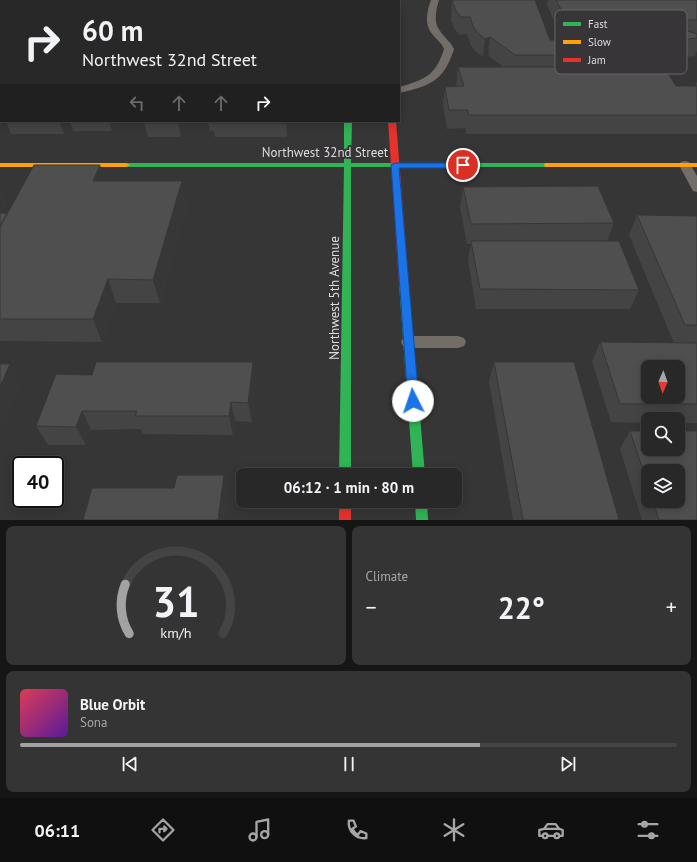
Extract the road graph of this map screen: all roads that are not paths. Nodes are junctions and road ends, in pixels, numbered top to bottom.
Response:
1 (435, 0) edge
2 (400, 90) edge
3 (348, 122) edge
4 (392, 122) edge
5 (0, 165) edge
6 (348, 165) junction
7 (395, 165) junction
8 (691, 166) edge
9 (697, 188) edge
10 (409, 342) junction
11 (458, 342) dead end
12 (345, 468) edge
13 (418, 468) edge
14 (345, 508) edge
15 (421, 508) edge
16 (345, 520) edge
17 (422, 520) edge

1 - 2 lane
3 - 6 street, Northwest 5th Avenue
4 - 7 street
5 - 6 street, Northwest 32nd Street
6 - 7 street, Northwest 32nd Street
6 - 12 street, Northwest 5th Avenue
7 - 8 street, Northwest 32nd Street
7 - 10 street
8 - 9 lane
10 - 11 lane
10 - 13 street
14 - 16 street
15 - 17 street

